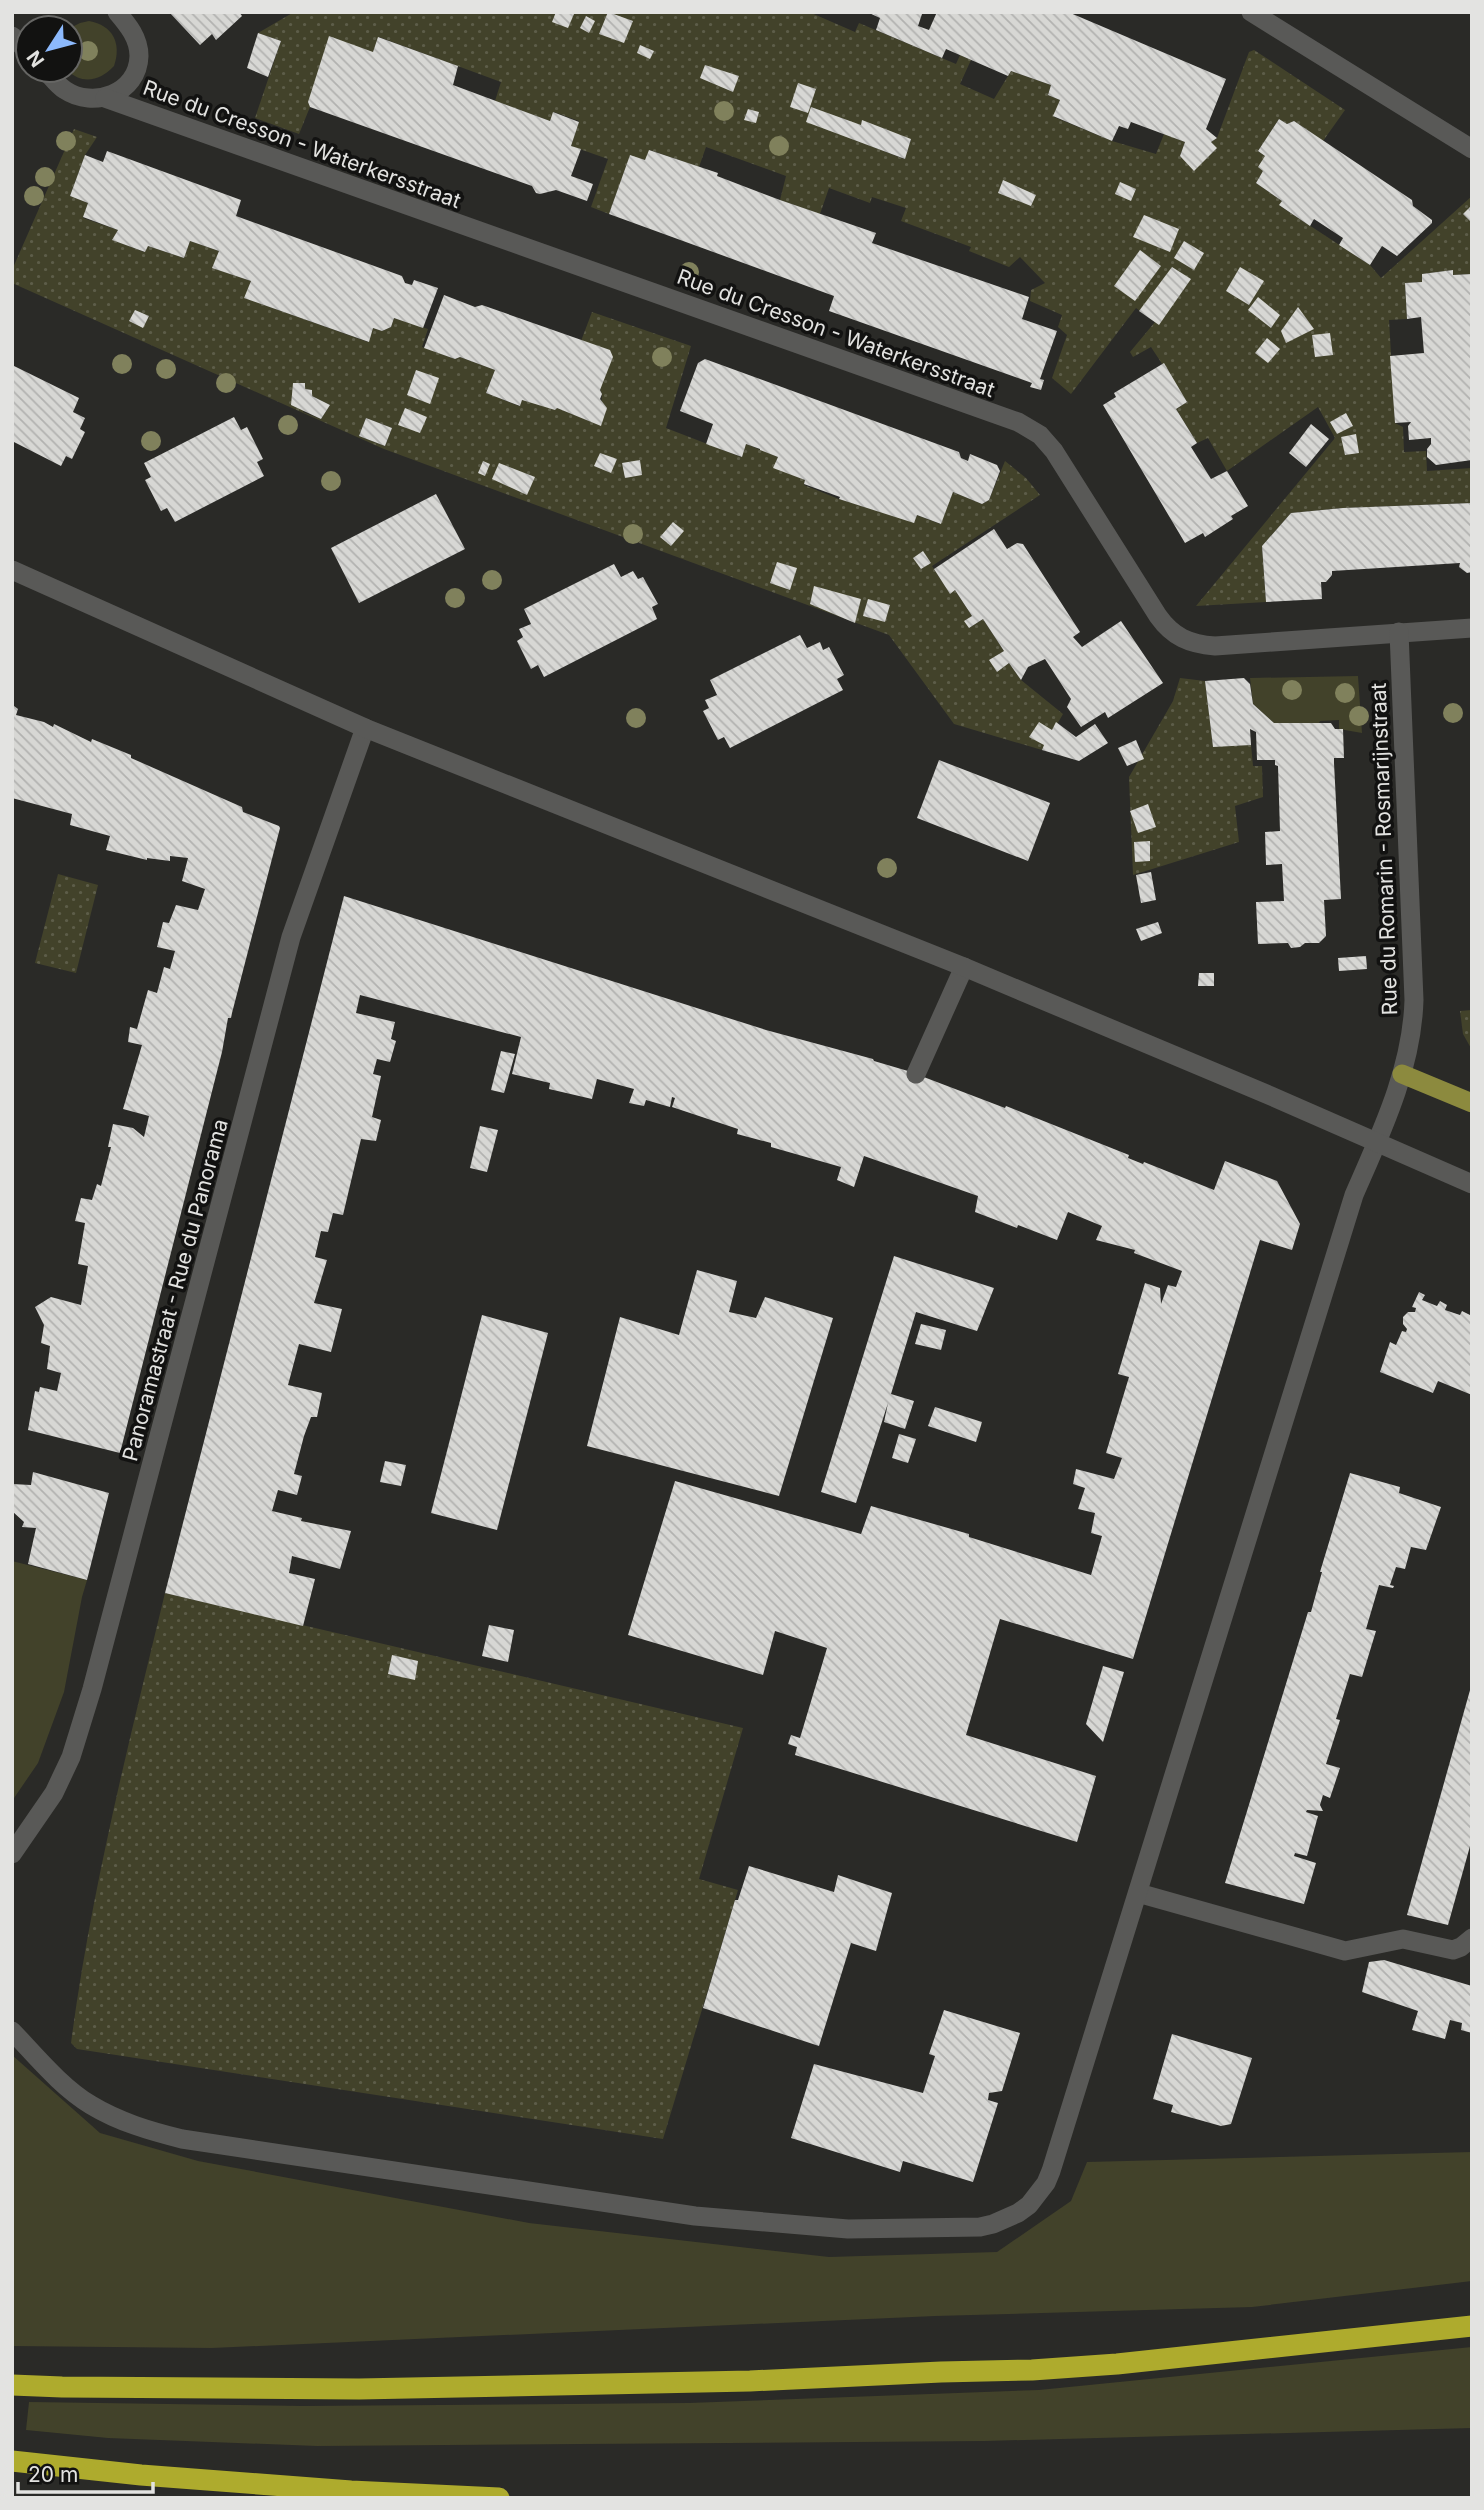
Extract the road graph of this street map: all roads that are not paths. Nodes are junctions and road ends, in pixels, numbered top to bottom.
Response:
1 (117, 12) edge
2 (1251, 12) edge
3 (58, 84) edge
4 (104, 98) junction
5 (1472, 149) edge
6 (12, 570) edge
7 (1472, 628) edge
8 (1399, 632) junction
9 (365, 727) junction
10 (964, 967) junction
11 (916, 1074) dead end
12 (1402, 1074) junction
13 (1472, 1103) edge
14 (1377, 1143) junction
15 (1472, 1184) edge
16 (12, 1854) edge
17 (1138, 1893) junction
18 (1472, 1938) edge
19 (12, 2031) edge
20 (1472, 2326) edge
21 (12, 2385) edge
22 (12, 2460) edge
23 (499, 2498) edge

1 - 4 street
2 - 5 street
3 - 4 street, Rue du Cresson - Waterkersstraat
4 - 8 street, Rue du Cresson - Waterkersstraat
6 - 9 street
7 - 8 street, Rue du Cresson - Waterkersstraat
8 - 12 street, Rue du Romarin - Rosmarijnstraat
9 - 10 street
9 - 16 street, Panoramastraat - Rue du Panorama
10 - 11 street
10 - 14 street
12 - 13 main road
12 - 14 street, Rue du Romarin - Rosmarijnstraat
14 - 15 street
14 - 17 street, Rue du Romarin - Rosmarijnstraat
17 - 18 street
17 - 19 street, Rue du Romarin - Rosmarijnstraat
20 - 21 highway
22 - 23 highway

